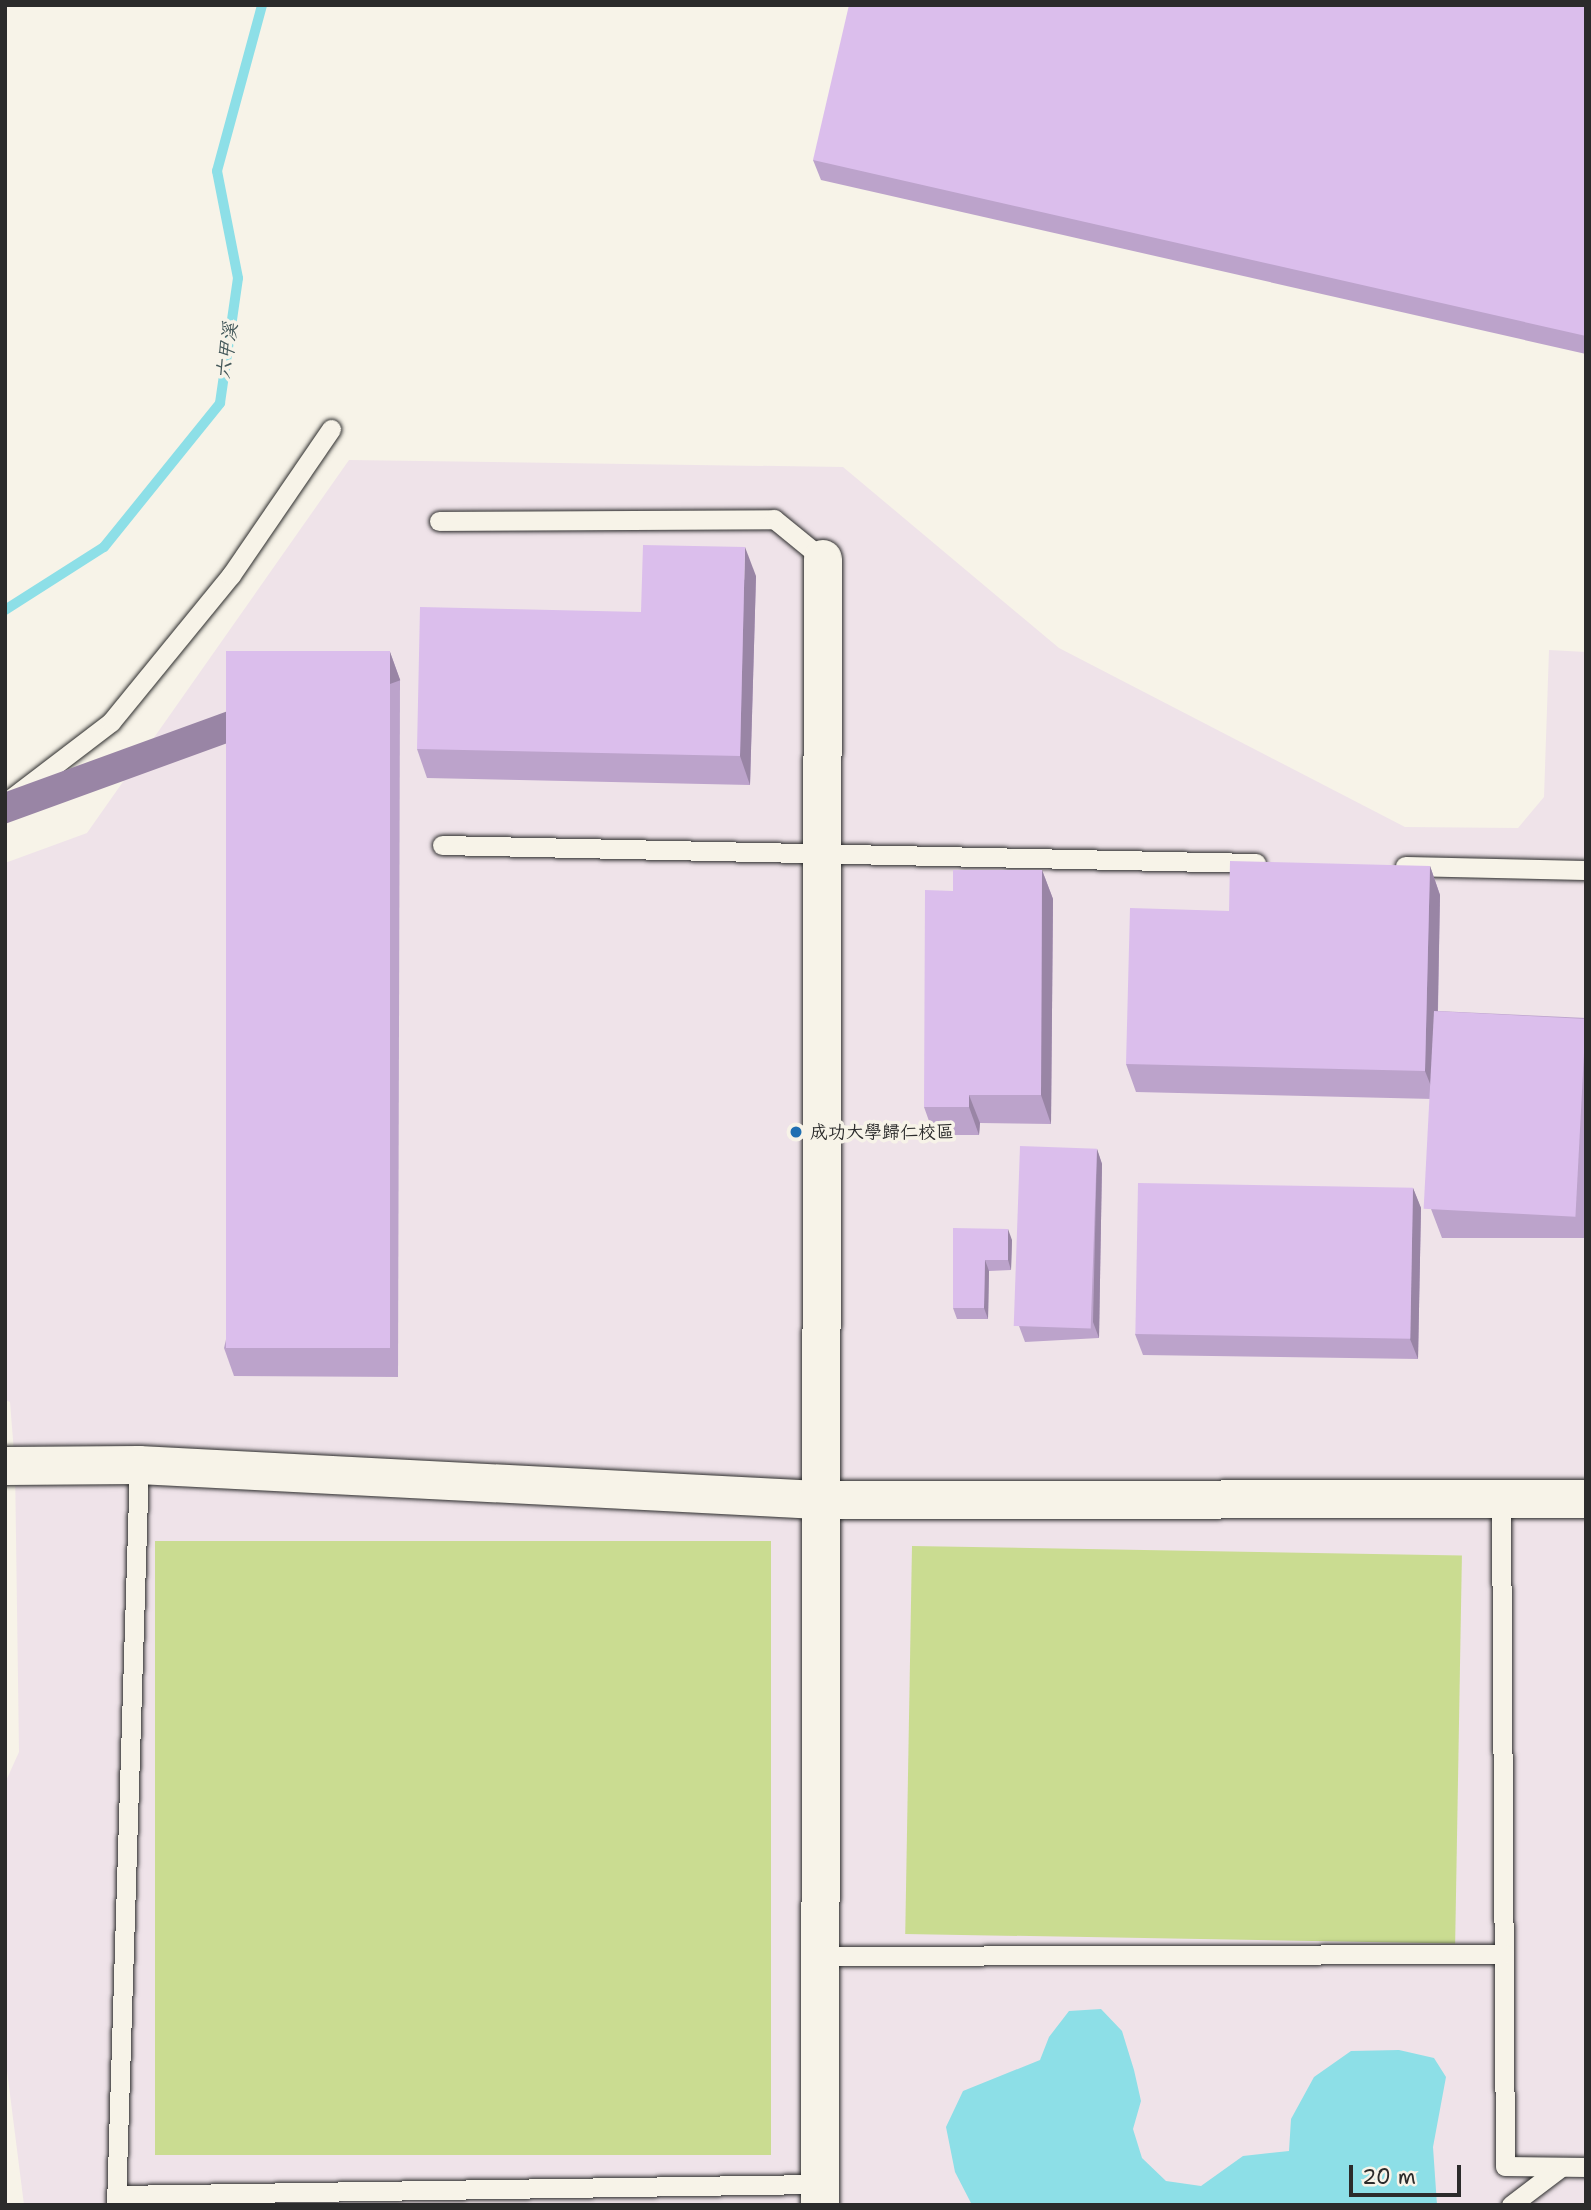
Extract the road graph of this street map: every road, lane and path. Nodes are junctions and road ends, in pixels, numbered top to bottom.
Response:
1 (331, 429) dead end
2 (439, 521) dead end
3 (824, 559) joint
4 (5, 803) edge
5 (442, 845) dead end
6 (822, 853) junction
7 (1280, 863) edge
8 (1391, 866) edge
9 (1586, 870) edge
10 (139, 1465) junction
11 (5, 1466) edge
12 (1502, 1499) junction
13 (1586, 1499) edge
14 (818, 1500) junction
15 (1504, 1954) junction
16 (819, 1956) junction
17 (1561, 2167) junction
18 (1586, 2167) edge
19 (820, 2194) edge
20 (116, 2200) edge
21 (1511, 2205) edge

1 - 4 lane
2 - 3 lane
3 - 6 street
5 - 6 lane
6 - 7 lane
6 - 14 street
8 - 9 lane
10 - 11 street
10 - 14 street
10 - 20 lane
12 - 13 street
12 - 14 street
12 - 15 lane
14 - 16 street
15 - 16 lane
15 - 17 lane
16 - 19 street
17 - 18 lane
17 - 21 lane
19 - 20 lane

